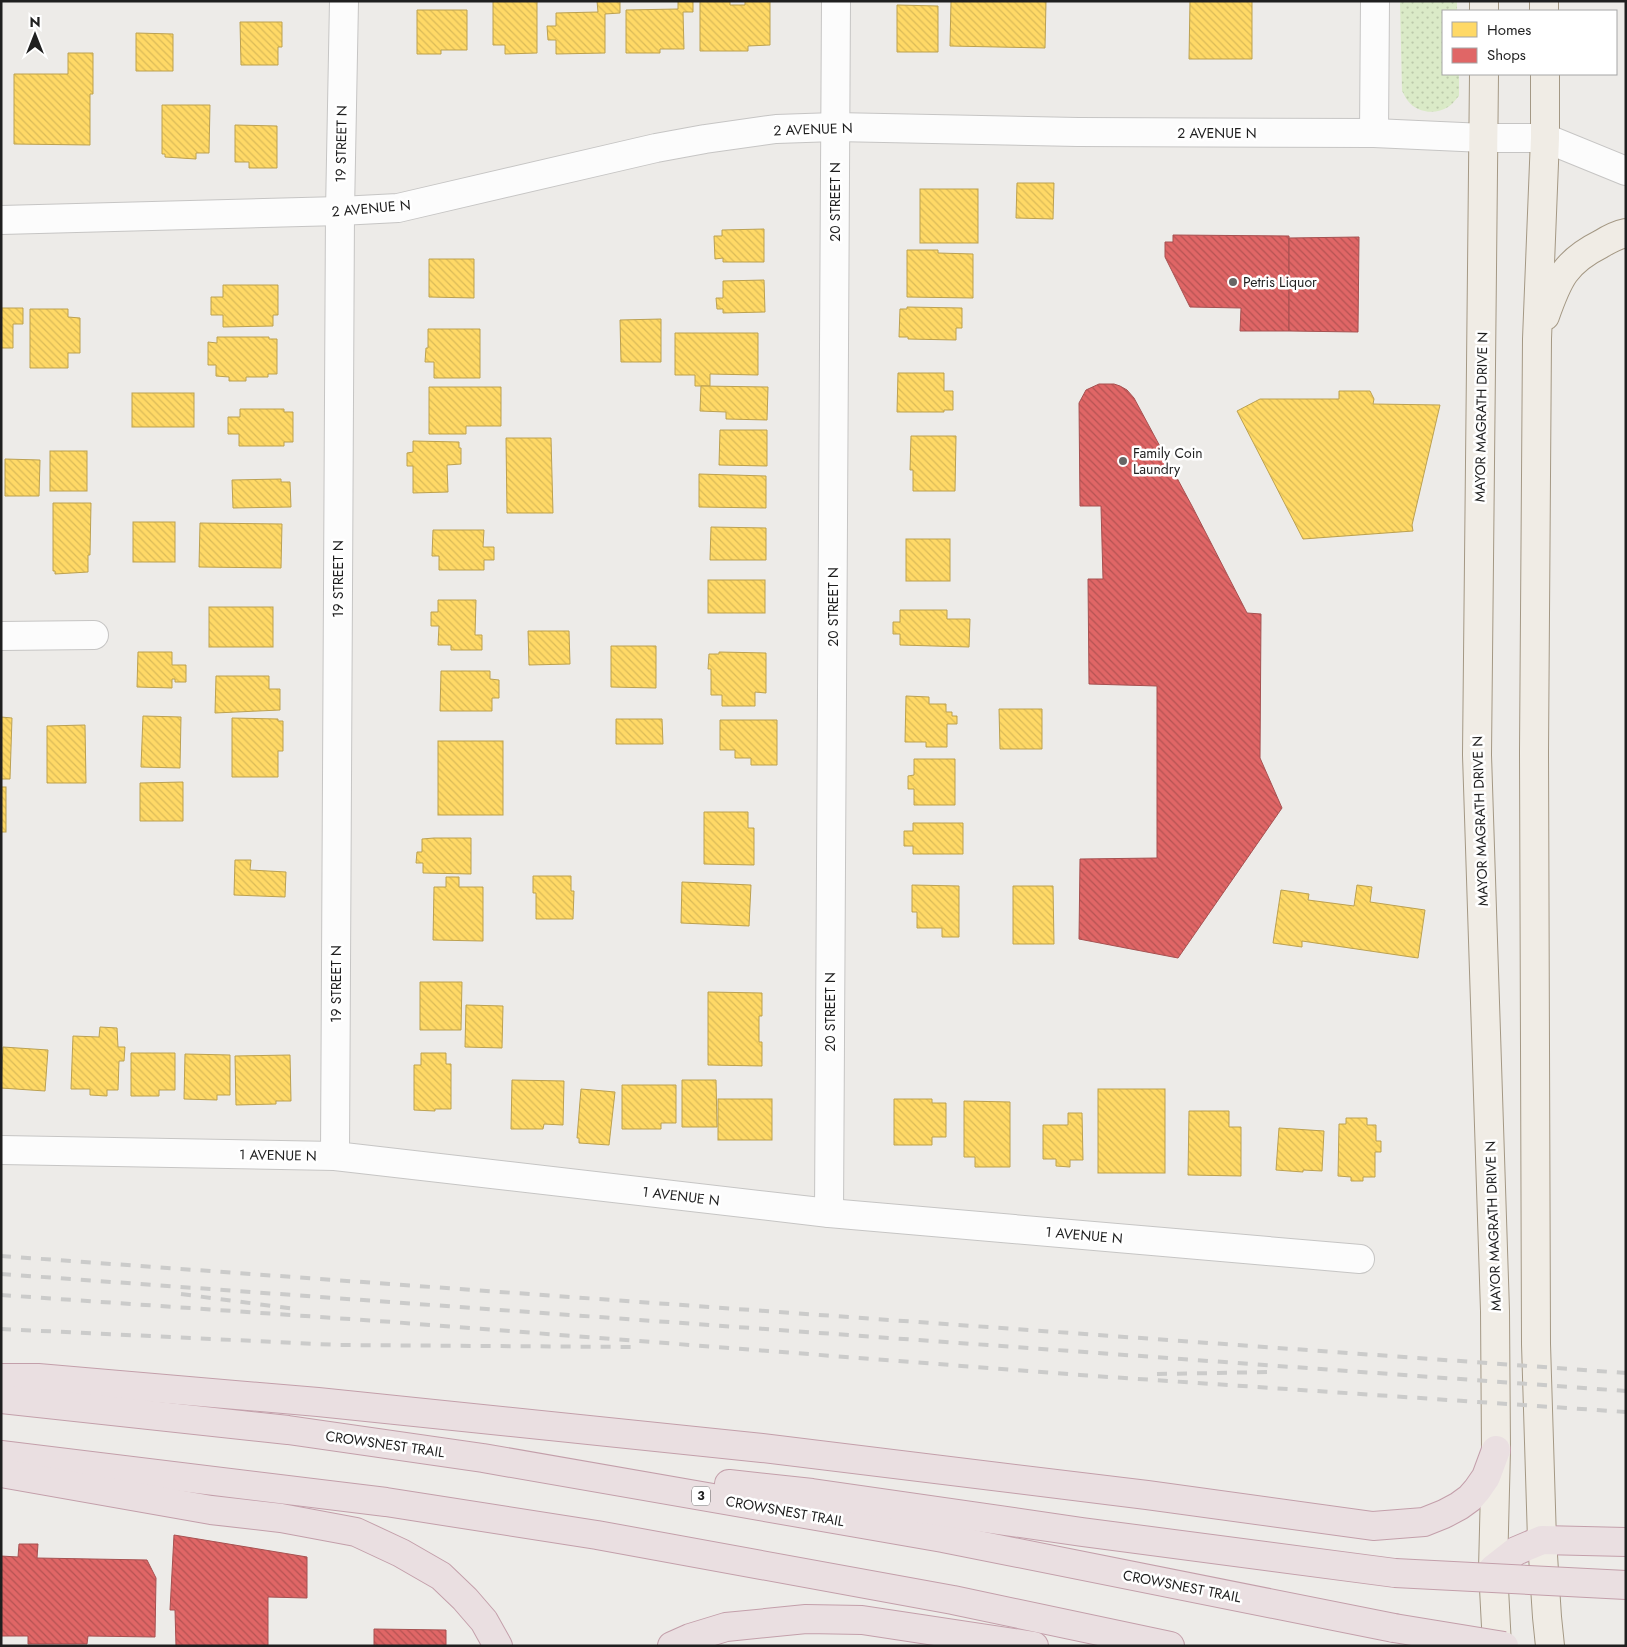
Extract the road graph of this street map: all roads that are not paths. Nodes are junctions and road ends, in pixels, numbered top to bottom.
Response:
1 (344, 1) edge
2 (836, 1) edge
3 (1375, 1) edge
4 (1484, 75) edge
5 (1545, 75) edge
6 (836, 127) junction
7 (1374, 133) junction
8 (1484, 138) junction
9 (1545, 138) junction
10 (1626, 171) edge
11 (340, 211) junction
12 (1, 220) edge
13 (1626, 233) edge
14 (1537, 339) junction
15 (94, 635) dead end
16 (1, 636) edge
17 (1, 1150) edge
18 (335, 1156) junction
19 (829, 1213) junction
20 (1360, 1259) dead end
21 (1, 1378) edge
22 (1, 1399) edge
23 (1496, 1450) junction
24 (1, 1454) edge
25 (483, 1458) junction
26 (1, 1472) edge
27 (1542, 1540) junction
28 (1626, 1542) edge
29 (1493, 1569) junction
30 (1626, 1585) edge
31 (498, 1646) edge
32 (672, 1646) edge
33 (1034, 1646) edge
34 (1170, 1646) edge
35 (1496, 1646) edge
36 (1504, 1646) edge
37 (1550, 1646) edge

1 - 11 street, 19 STREET N
2 - 6 street, 20 STREET N
3 - 7 street
4 - 8 main road, MAYOR MAGRATH DRIVE N
5 - 9 main road
6 - 7 street, 2 AVENUE N
6 - 11 street, 2 AVENUE N
6 - 19 street, 20 STREET N
7 - 8 street, 2 AVENUE N
8 - 9 street, 2 AVENUE N
8 - 23 main road, MAYOR MAGRATH DRIVE N
9 - 10 street, 2 AVENUE N
9 - 14 main road
11 - 12 street, 2 AVENUE N
11 - 18 street, 19 STREET N
13 - 14 main road
14 - 27 main road
15 - 16 street
17 - 18 street, 1 AVENUE N
18 - 19 street, 1 AVENUE N
19 - 20 street, 1 AVENUE N
21 - 23 highway
22 - 25 highway, CROWSNEST TRAIL / 3
23 - 29 main road, MAYOR MAGRATH DRIVE N
24 - 34 highway
25 - 30 highway, bridge
25 - 36 highway, CROWSNEST TRAIL / 3, bridge
26 - 31 highway
27 - 28 highway
27 - 29 highway
27 - 37 main road
29 - 35 main road, MAYOR MAGRATH DRIVE N
32 - 33 highway

